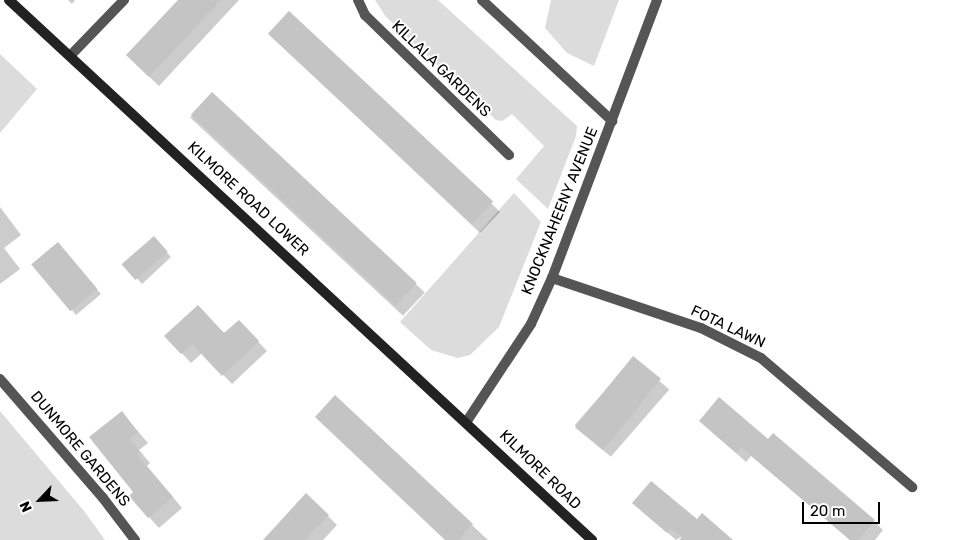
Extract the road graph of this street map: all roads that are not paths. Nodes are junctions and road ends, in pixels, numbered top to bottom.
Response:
1 (9, 0) edge
2 (124, 0) edge
3 (358, 0) edge
4 (482, 0) edge
5 (657, 0) edge
6 (70, 56) junction
7 (612, 121) junction
8 (509, 155) dead end
9 (552, 278) junction
10 (0, 379) edge
11 (467, 421) junction
12 (912, 487) dead end
13 (135, 540) edge
14 (592, 540) edge

1 - 6 street, KILMORE ROAD LOWER
2 - 6 street
3 - 8 street, KILLALA GARDENS
4 - 7 street
5 - 7 street, KNOCKNAHEENY AVENUE
6 - 11 street, KILMORE ROAD LOWER
7 - 9 street, KNOCKNAHEENY AVENUE
9 - 11 street, KNOCKNAHEENY AVENUE
9 - 12 street, FOTA LAWN
10 - 13 street, DUNMORE GARDENS
11 - 14 street, KILMORE ROAD

